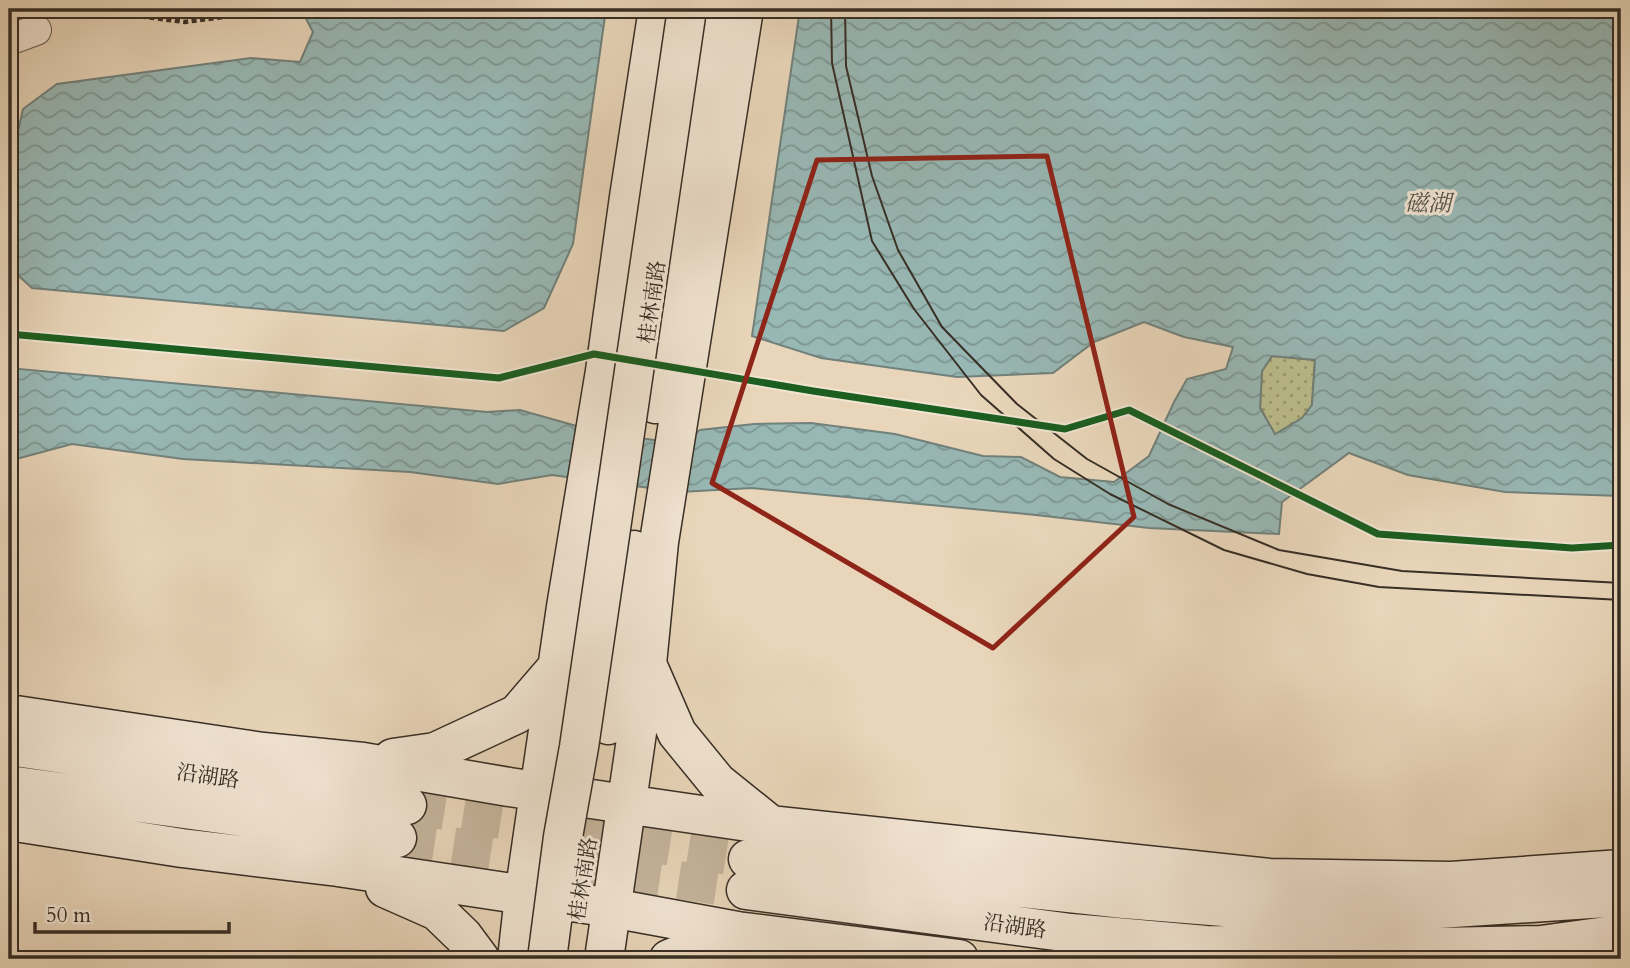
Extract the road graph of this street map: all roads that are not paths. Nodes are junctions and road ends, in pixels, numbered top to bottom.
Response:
1 (658, 9) edge
2 (687, 9) edge
3 (713, 9) edge
4 (744, 9) edge
5 (763, 9) edge
6 (721, 157) junction
7 (647, 664) junction
8 (559, 665) junction
9 (9, 714) edge
10 (9, 747) edge
11 (363, 762) junction
12 (9, 785) edge
13 (540, 791) junction
14 (626, 803) junction
15 (9, 821) edge
16 (769, 825) junction
17 (338, 867) junction
18 (1621, 869) edge
19 (524, 896) junction
20 (1621, 897) edge
21 (612, 908) junction
22 (737, 931) junction
23 (1621, 934) edge
24 (480, 959) edge
25 (517, 959) edge
26 (547, 959) edge
27 (571, 959) edge
28 (604, 959) edge
29 (669, 959) edge
30 (959, 959) edge

1 - 8 main road
2 - 26 main road, 桂林南路, bridge
3 - 27 main road, 桂林南路
4 - 6 main road
5 - 6 main road
6 - 7 main road
7 - 14 main road
7 - 16 main road
8 - 11 main road
8 - 13 main road
9 - 11 main road
10 - 12 main road, 沿湖路
11 - 13 main road
13 - 14 main road
13 - 19 main road
14 - 16 main road
14 - 21 main road
15 - 17 main road
16 - 18 main road
17 - 19 main road
17 - 24 main road
19 - 21 main road
19 - 25 main road
20 - 23 main road, 沿湖路
21 - 22 main road
21 - 28 main road
22 - 29 main road
22 - 30 main road

